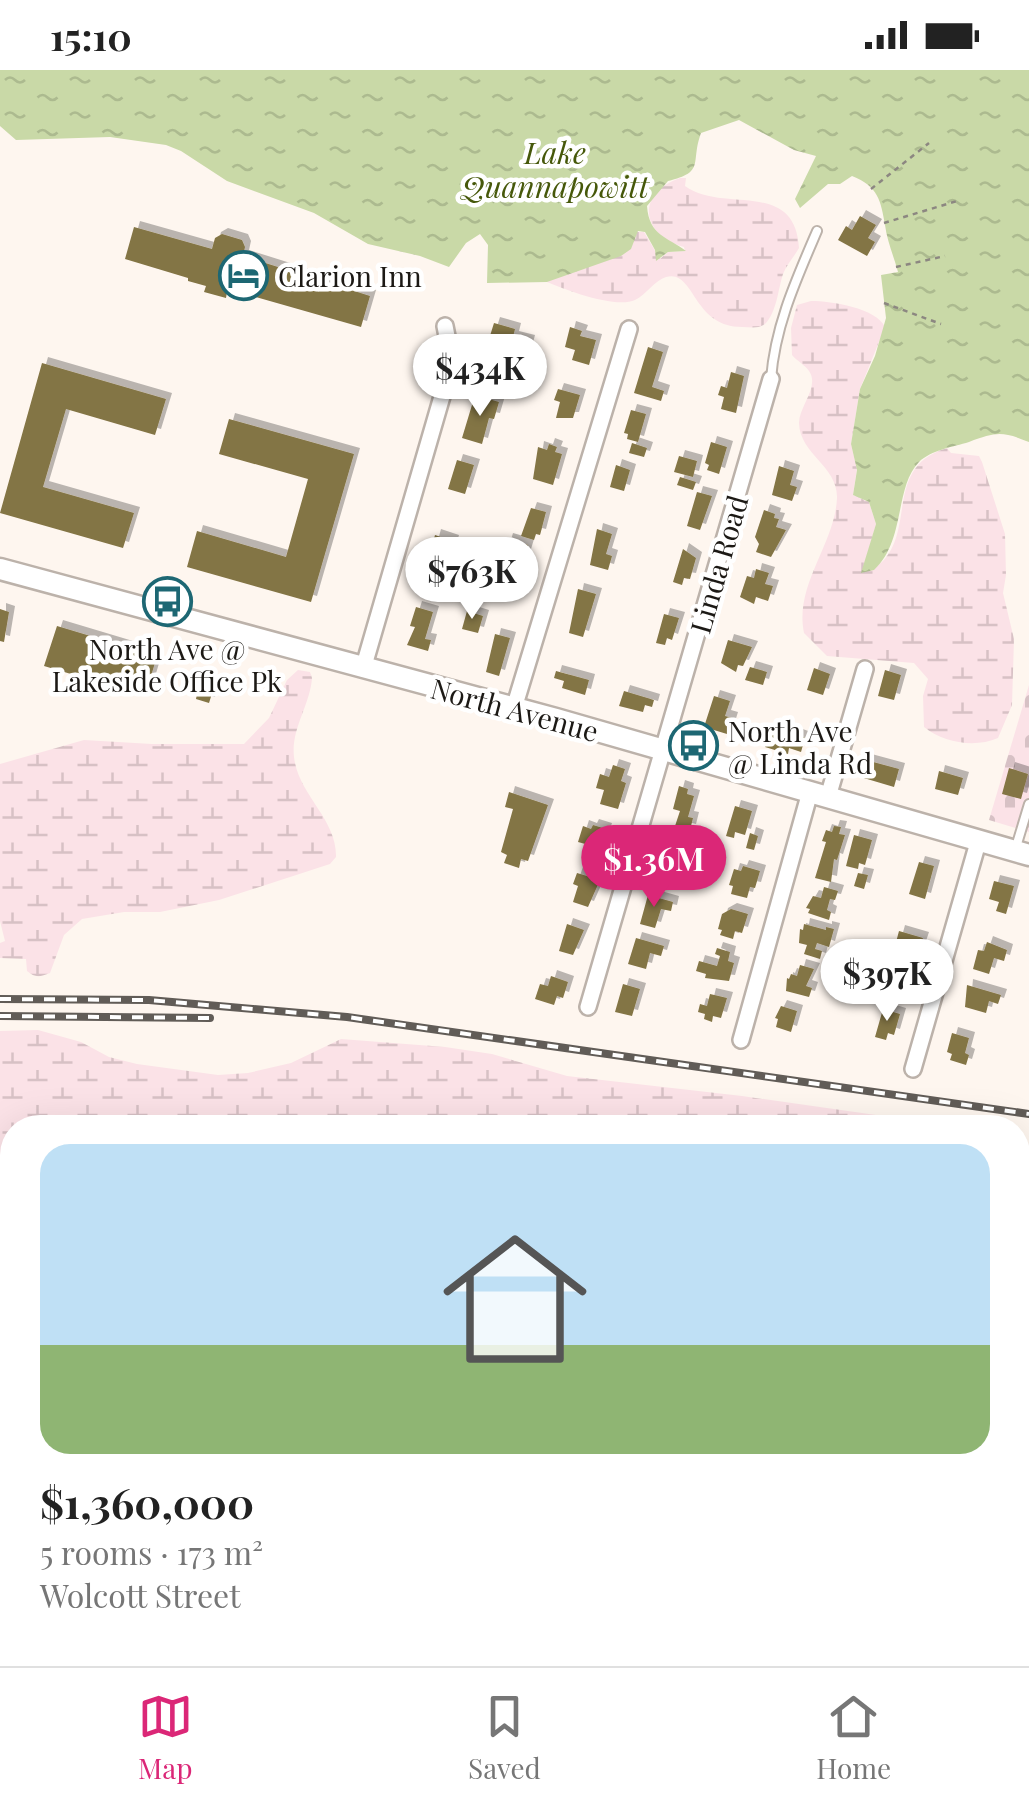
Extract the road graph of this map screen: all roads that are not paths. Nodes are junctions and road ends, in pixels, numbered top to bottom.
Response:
1 (817, 230) dead end
2 (445, 326) dead end
3 (629, 330) dead end
4 (772, 380) joint
5 (0, 569) edge
6 (865, 668) dead end
7 (363, 669) junction
8 (514, 708) junction
9 (664, 749) junction
10 (819, 794) junction
11 (1029, 804) edge
12 (979, 840) junction
13 (1022, 853) edge
14 (588, 1007) dead end
15 (741, 1040) dead end
16 (914, 1069) dead end

1 - 4 lane
2 - 7 street
3 - 8 street
4 - 9 street, Linda Road
5 - 7 street, North Avenue
6 - 10 street
7 - 8 street, North Avenue
8 - 9 street, North Avenue
9 - 10 street, North Avenue
9 - 14 street, Linda Road
10 - 12 street, North Avenue
10 - 15 street
11 - 13 lane
12 - 13 street, North Avenue
12 - 16 street

